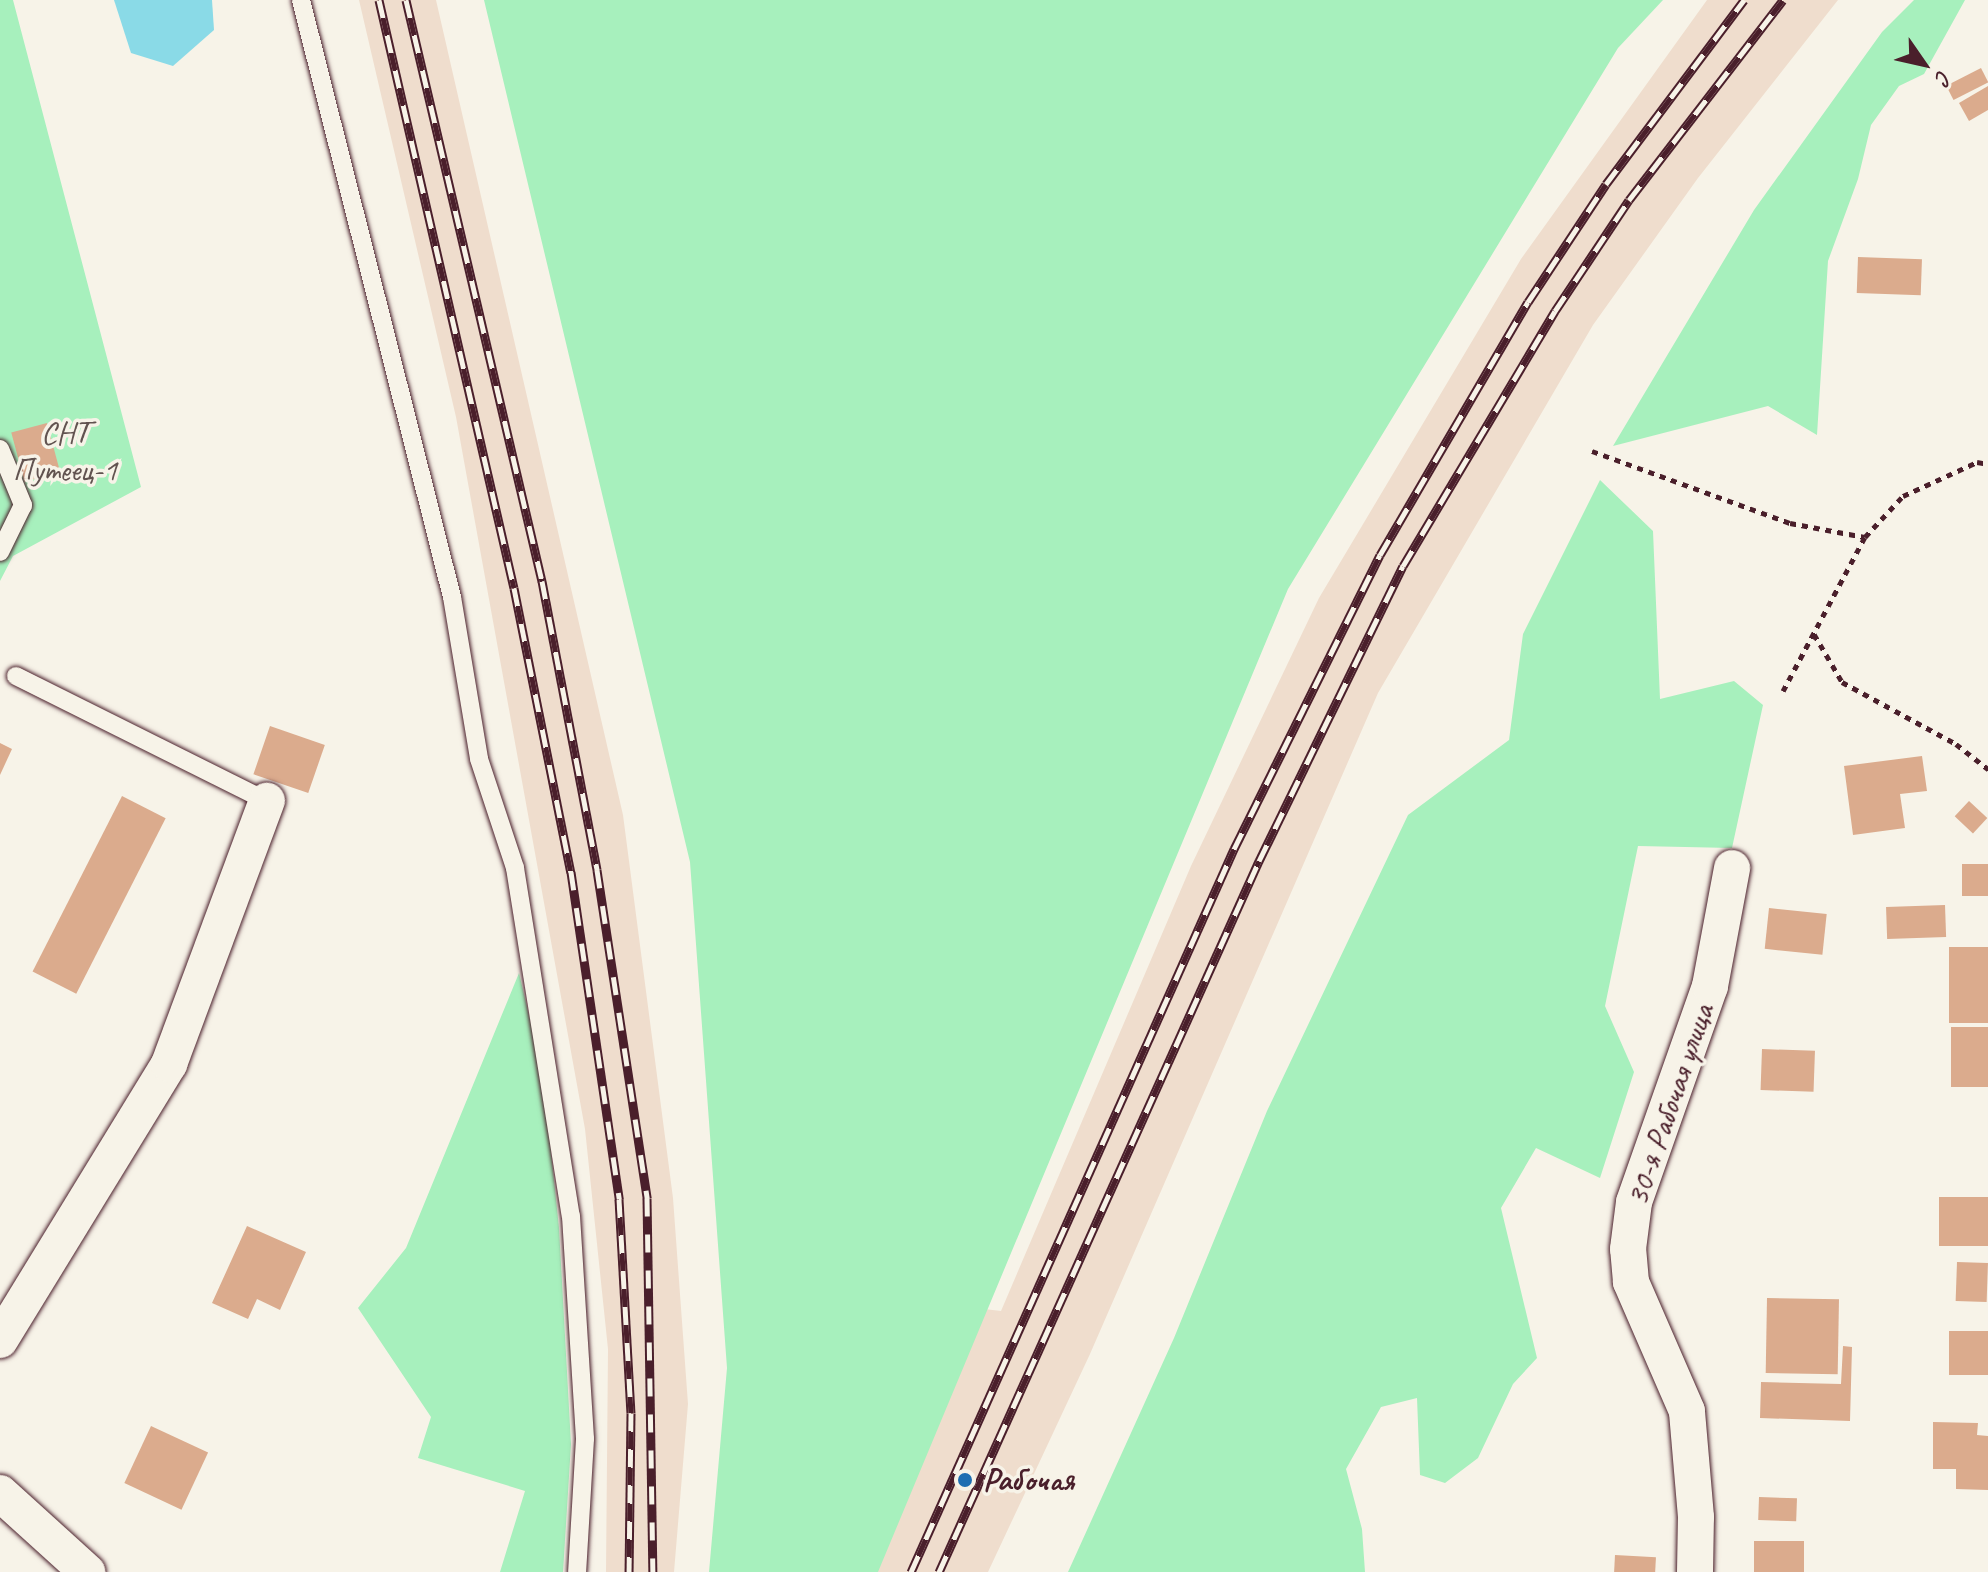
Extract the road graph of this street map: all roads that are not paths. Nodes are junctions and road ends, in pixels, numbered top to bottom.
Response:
1 (301, 0) edge
2 (0, 449) edge
3 (0, 552) edge
4 (16, 676) dead end
5 (267, 801) joint
6 (1732, 868) dead end
7 (0, 1340) edge
8 (0, 1493) edge
9 (87, 1572) edge
10 (577, 1572) edge
11 (1695, 1572) edge

1 - 10 lane
2 - 3 lane
4 - 5 lane
5 - 7 street
6 - 11 street, 30-я Рабочая улица
8 - 9 street

